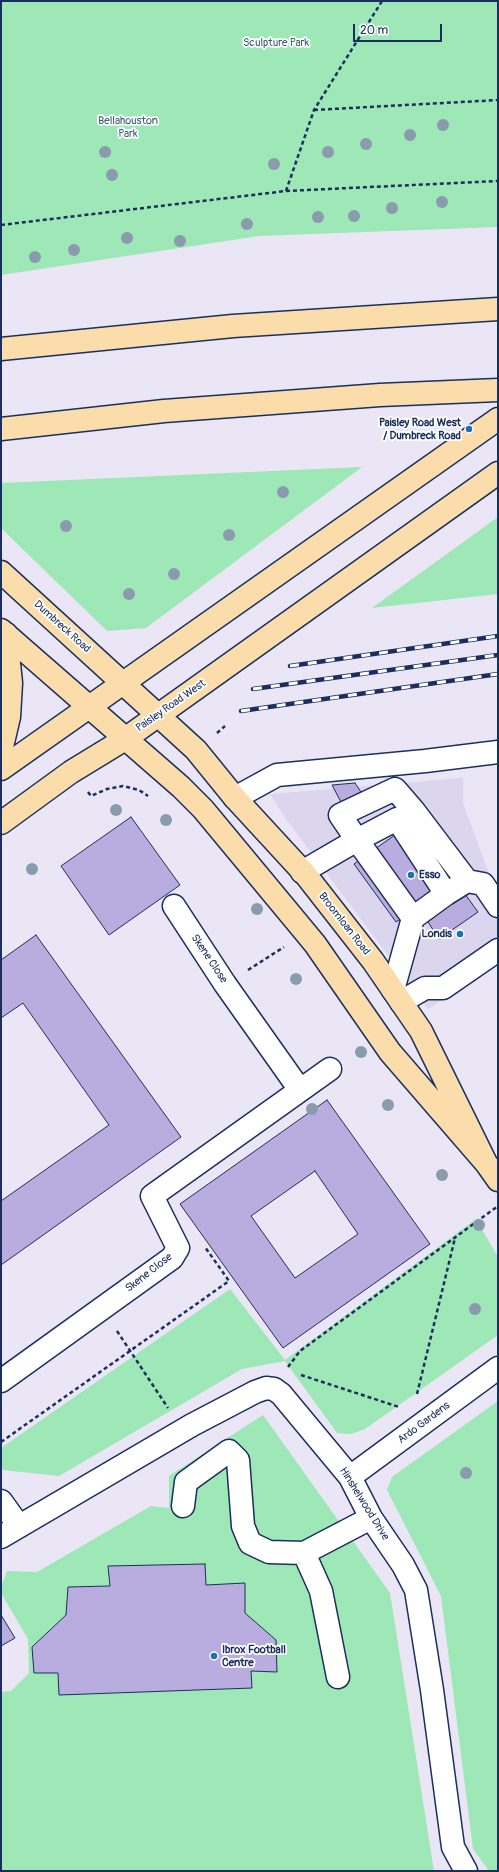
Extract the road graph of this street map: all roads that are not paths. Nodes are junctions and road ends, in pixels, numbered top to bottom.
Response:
1 (498, 308) edge
2 (1, 349) edge
3 (498, 390) edge
4 (380, 395) junction
5 (498, 396) edge
6 (498, 419) edge
7 (1, 429) edge
8 (498, 473) edge
9 (1, 572) edge
10 (3, 632) edge
11 (124, 682) junction
12 (88, 706) junction
13 (159, 715) junction
14 (125, 739) junction
15 (1, 751) edge
16 (498, 752) edge
17 (1, 768) edge
18 (235, 798) junction
19 (406, 815) junction
20 (1, 823) edge
21 (357, 840) junction
22 (302, 872) junction
23 (467, 881) junction
24 (446, 894) junction
25 (174, 906) dead end
26 (498, 906) edge
27 (414, 918) junction
28 (498, 950) edge
29 (397, 996) junction
30 (330, 1069) dead end
31 (300, 1090) junction
32 (492, 1172) edge
33 (498, 1368) edge
34 (1, 1381) edge
35 (350, 1478) junction
36 (1, 1501) edge
37 (183, 1506) dead end
38 (371, 1518) junction
39 (19, 1526) junction
40 (1, 1537) edge
41 (304, 1553) junction
42 (338, 1677) dead end
43 (466, 1871) edge

1 - 2 main road
3 - 4 main road
4 - 5 main road
4 - 7 main road
6 - 11 main road
8 - 13 main road, Paisley Road West
9 - 11 main road, Dumbreck Road
10 - 12 main road
10 - 15 main road
11 - 12 main road
11 - 13 main road, Dumbreck Road
12 - 14 main road, Broomloan Road
12 - 17 main road
13 - 14 main road, Paisley Road West
13 - 18 main road, Broomloan Road
14 - 20 main road, Paisley Road West
14 - 32 main road, Broomloan Road
16 - 18 street
18 - 22 main road, Broomloan Road
19 - 21 street
19 - 21 street
19 - 23 street
19 - 24 street
21 - 22 street
21 - 27 street
22 - 29 main road, Broomloan Road
23 - 24 street
23 - 26 street
24 - 27 street
25 - 31 street, Skene Close
27 - 29 street
28 - 29 street
29 - 32 main road, Broomloan Road
30 - 31 street, Skene Close
31 - 34 street, Skene Close
33 - 35 street, Ardo Gardens
35 - 38 street, Hinshelwood Drive
35 - 39 street, Hinshelwood Drive
36 - 39 street
37 - 41 street
38 - 41 street
38 - 43 street, Hinshelwood Drive
39 - 40 street, Hinshelwood Drive
41 - 42 street

